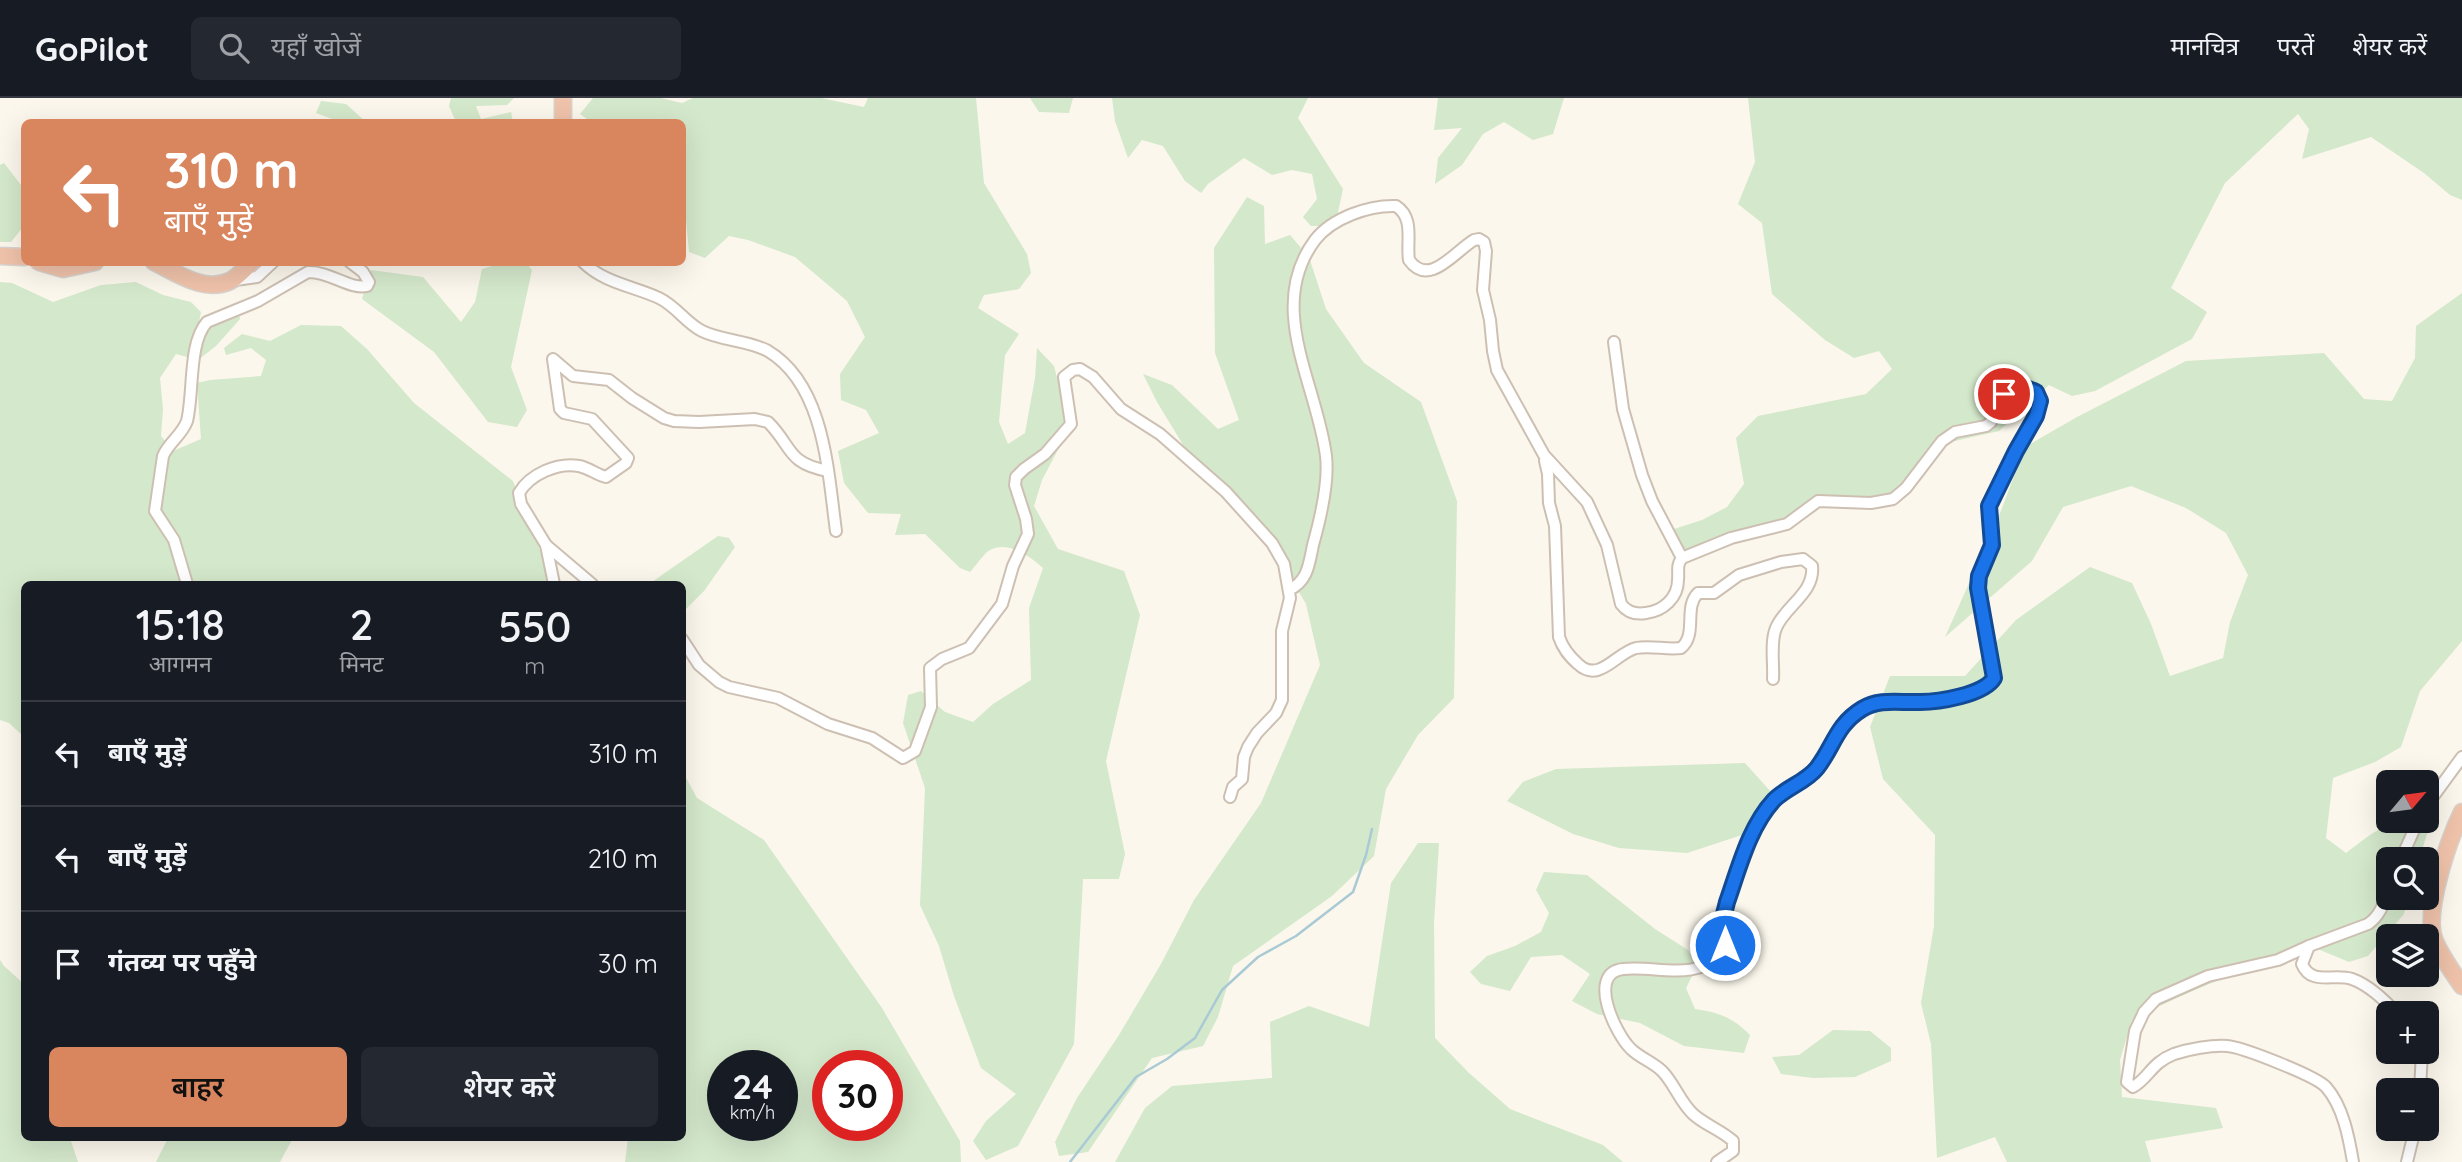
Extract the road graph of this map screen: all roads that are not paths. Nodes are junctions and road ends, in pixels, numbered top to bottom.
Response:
1 (563, 98) edge
2 (564, 119) edge
3 (0, 256) edge
4 (21, 257) edge
5 (55, 266) edge
6 (73, 266) edge
7 (163, 266) edge
8 (248, 266) edge
9 (269, 266) edge
10 (355, 266) edge
11 (589, 266) edge
12 (232, 280) junction
13 (1614, 342) dead end
14 (1544, 455) junction
15 (828, 471) junction
16 (836, 531) dead end
17 (546, 545) junction
18 (1682, 558) junction
19 (186, 581) edge
20 (553, 581) edge
21 (588, 581) edge
22 (1289, 590) junction
23 (686, 645) edge
24 (1773, 679) dead end
25 (2462, 757) edge
26 (2440, 787) edge
27 (1230, 797) dead end
28 (2462, 812) edge
29 (2380, 910) edge
30 (2309, 946) junction
31 (2462, 986) edge
32 (2383, 1001) edge
33 (2412, 1141) edge
34 (1717, 1162) edge
35 (2353, 1162) edge
36 (2407, 1162) edge

1 - 2 highway
3 - 4 highway
5 - 6 highway
7 - 12 highway
8 - 12 highway
9 - 12 street
10 - 19 street
11 - 15 street
13 - 18 street
14 - 18 street
14 - 22 street
14 - 24 street
15 - 16 street
15 - 17 street
17 - 20 street
17 - 21 street
18 - 34 street
22 - 23 street
22 - 27 street
25 - 26 street
28 - 31 highway
29 - 30 street
30 - 32 street
30 - 35 street
33 - 36 street

